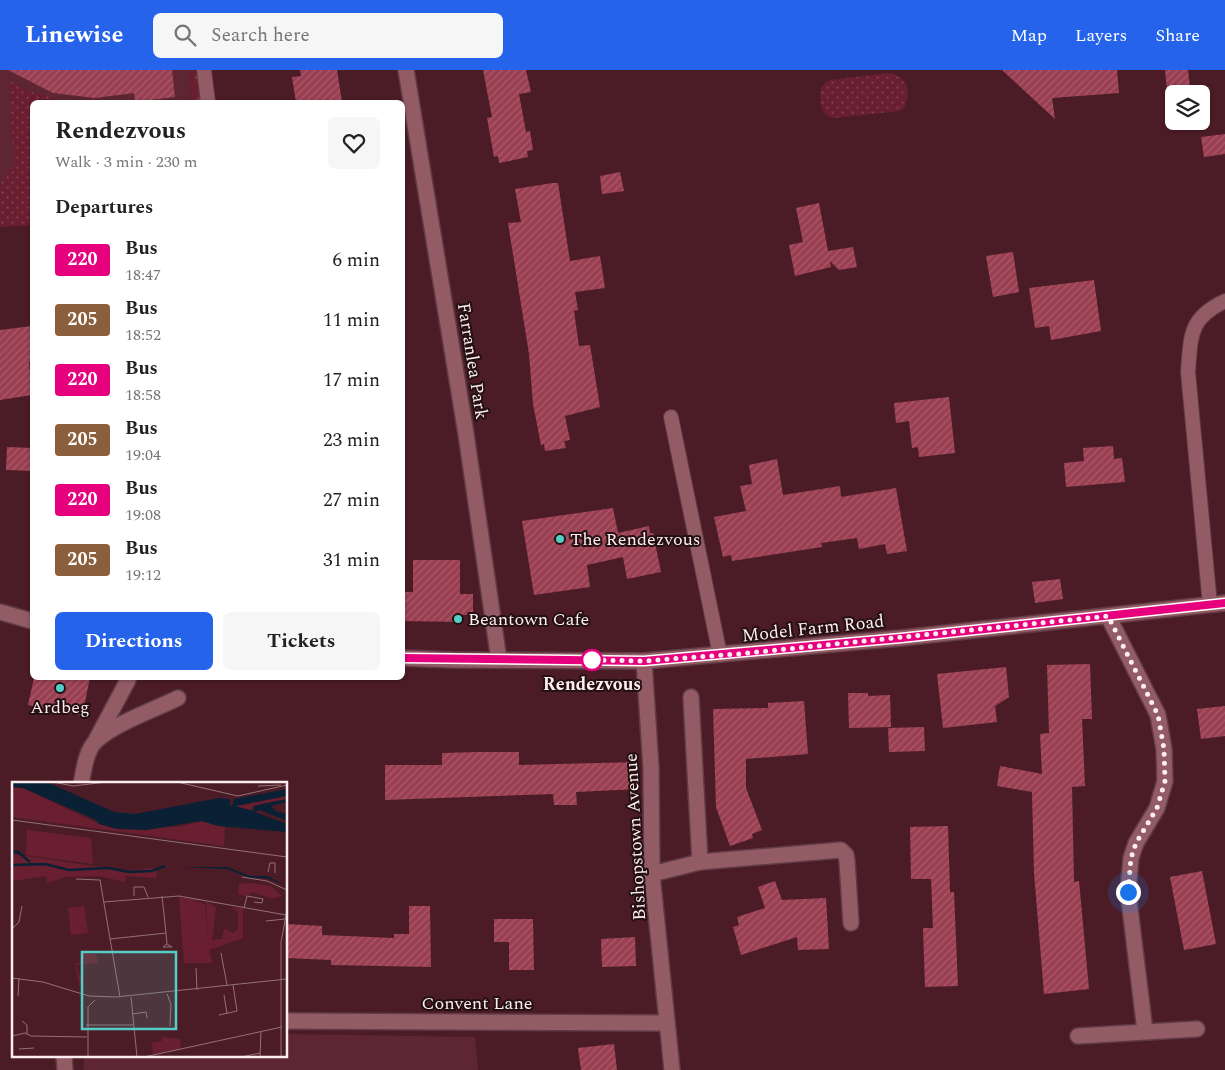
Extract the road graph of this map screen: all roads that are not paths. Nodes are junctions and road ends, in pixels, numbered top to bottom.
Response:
1 (204, 70) edge
2 (406, 70) edge
3 (208, 100) edge
4 (1225, 301) edge
5 (671, 417) dead end
6 (1225, 603) edge
7 (1210, 605) junction
8 (0, 612) edge
9 (1108, 616) junction
10 (30, 620) edge
11 (720, 655) junction
12 (405, 658) edge
13 (499, 660) junction
14 (644, 661) junction
15 (128, 680) dead end
16 (178, 698) dead end
17 (691, 698) dead end
18 (95, 741) junction
19 (81, 782) edge
20 (700, 862) junction
21 (652, 874) junction
22 (851, 923) dead end
23 (288, 1021) edge
24 (667, 1023) junction
25 (1197, 1029) dead end
26 (1146, 1031) junction
27 (1078, 1036) dead end
28 (672, 1070) edge

1 - 3 lane
2 - 13 street, Farranlea Park
4 - 7 lane
5 - 11 lane
6 - 7 street, Model Farm Road
7 - 9 street, Model Farm Road
8 - 10 street
9 - 11 street, Model Farm Road
9 - 26 street
11 - 14 street, Model Farm Road
12 - 13 street, Model Farm Road
13 - 14 street, Model Farm Road
14 - 21 street, Bishopstown Avenue
15 - 18 street
16 - 18 street
17 - 20 street
18 - 19 street
20 - 21 street
20 - 22 street
21 - 24 street, Bishopstown Avenue
23 - 24 street, Convent Lane
24 - 28 street, Bishopstown Avenue
25 - 26 street
26 - 27 street

